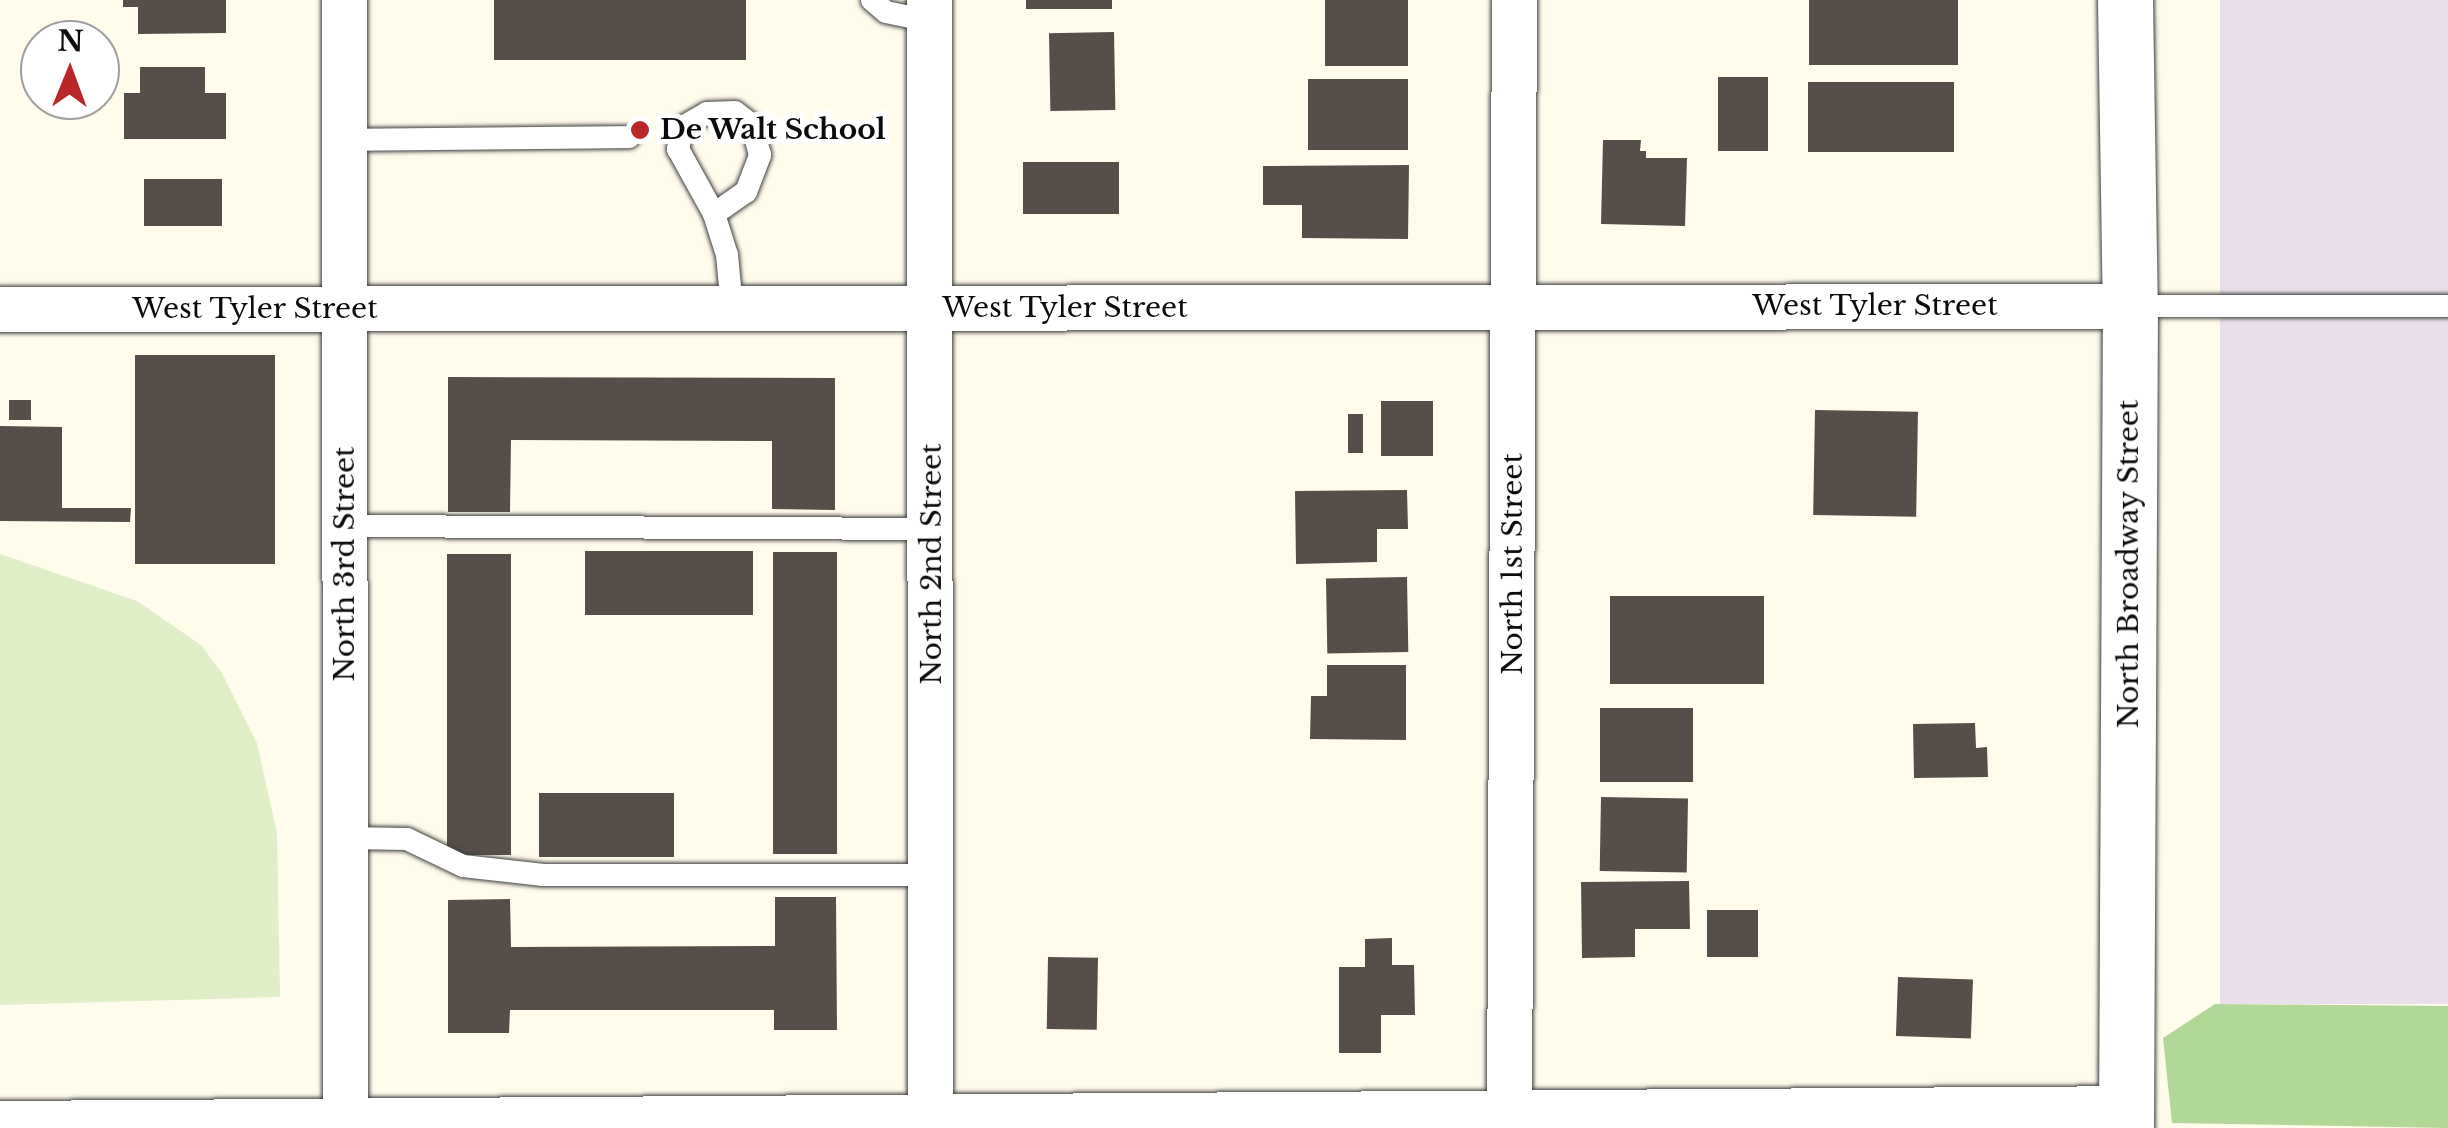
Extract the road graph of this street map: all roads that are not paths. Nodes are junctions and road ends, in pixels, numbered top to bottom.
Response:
1 (344, 0) edge
2 (872, 0) edge
3 (1514, 0) edge
4 (2125, 0) edge
5 (929, 11) edge
6 (629, 137) dead end
7 (344, 140) junction
8 (714, 214) dead end
9 (2130, 306) junction
10 (2448, 306) edge
11 (1515, 307) junction
12 (732, 308) junction
13 (932, 308) junction
14 (344, 309) junction
15 (0, 310) edge
16 (345, 526) junction
17 (932, 529) junction
18 (345, 838) junction
19 (931, 875) junction
20 (2126, 1118) edge
21 (1509, 1120) edge
22 (930, 1122) edge
23 (0, 1123) edge
24 (345, 1126) edge

1 - 7 street, North 3rd Street
2 - 5 lane
3 - 11 street, North 1st Street
4 - 9 street, North Broadway Street
5 - 13 street, North 2nd Street
6 - 7 lane
7 - 14 street, North 3rd Street
8 - 12 lane
9 - 10 lane
9 - 11 street, West Tyler Street
9 - 20 street, North Broadway Street
11 - 13 street, West Tyler Street
11 - 21 street, North 1st Street
12 - 13 street, West Tyler Street
12 - 14 street, West Tyler Street
13 - 17 street, North 2nd Street
14 - 15 street, West Tyler Street
14 - 16 street, North 3rd Street
16 - 17 lane
16 - 18 street, North 3rd Street
17 - 19 street, North 2nd Street
18 - 19 lane
18 - 24 street, North 3rd Street
19 - 22 street, North 2nd Street
20 - 21 street
21 - 22 street
22 - 24 street
23 - 24 street

